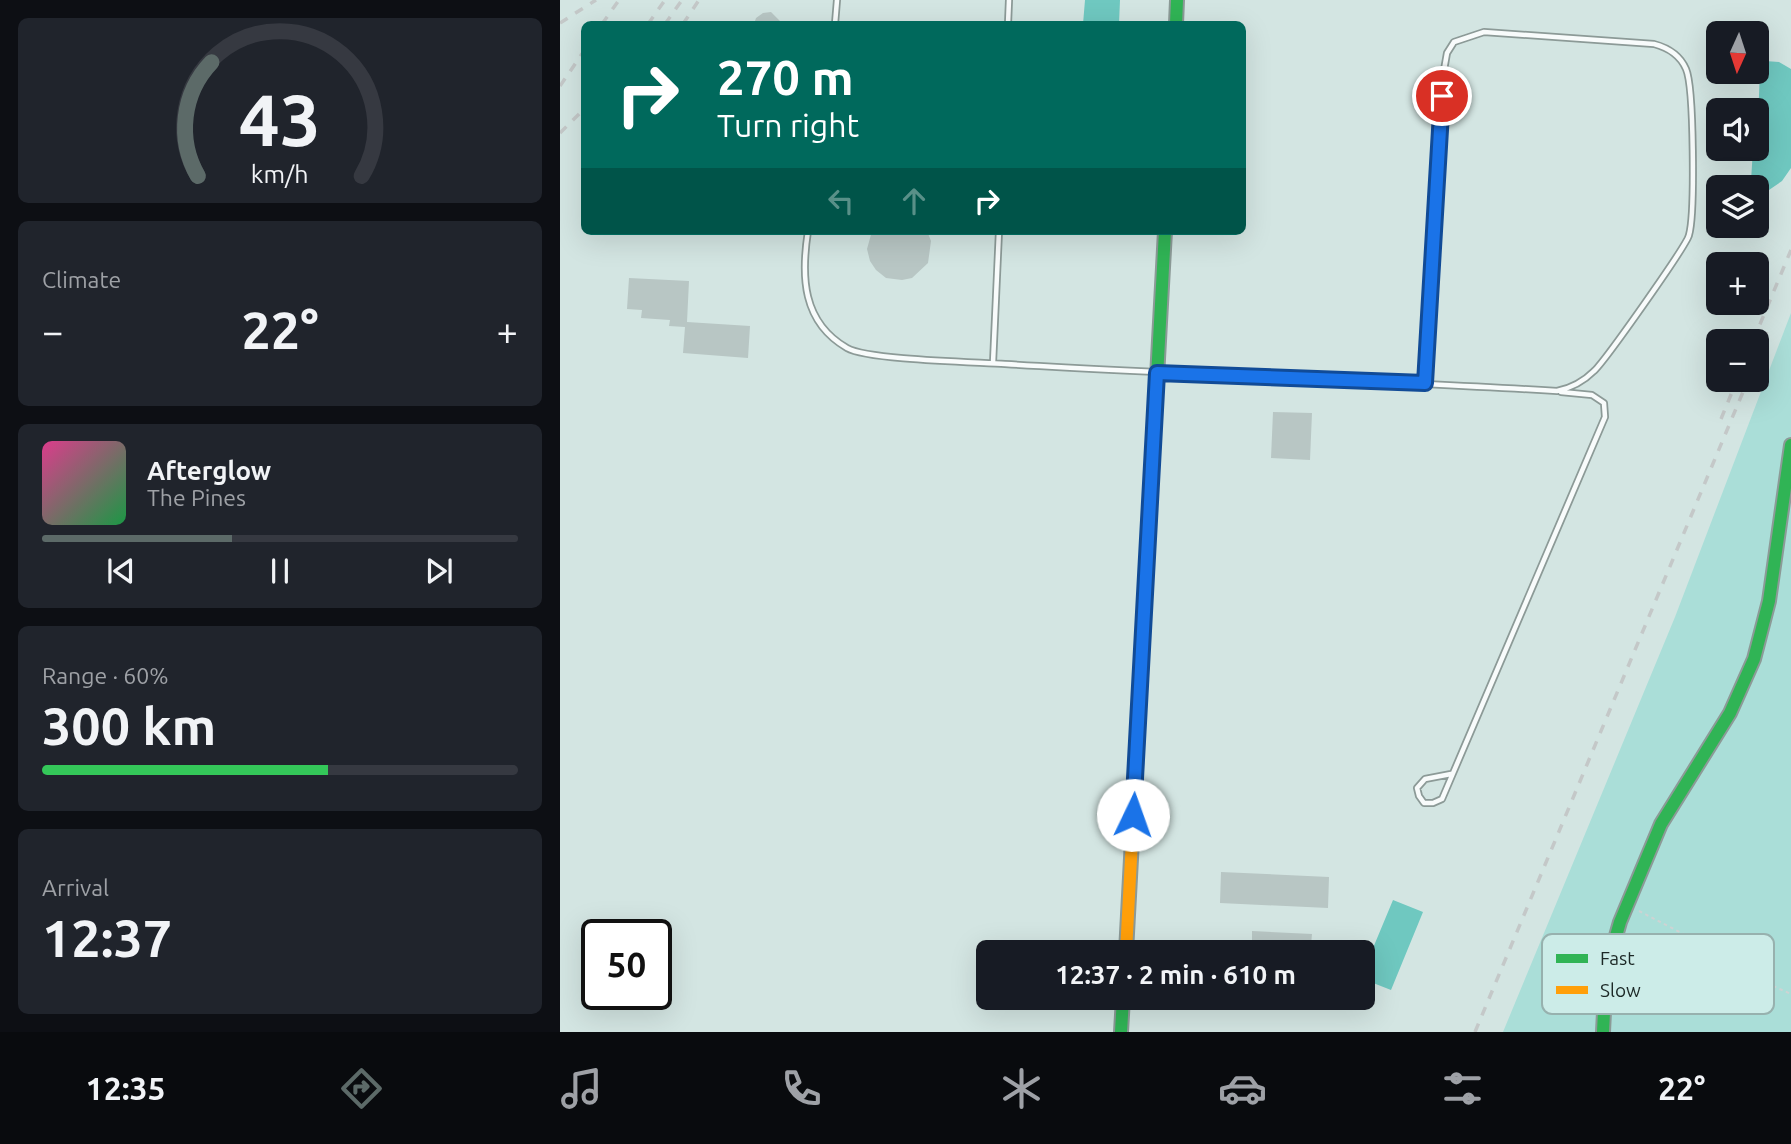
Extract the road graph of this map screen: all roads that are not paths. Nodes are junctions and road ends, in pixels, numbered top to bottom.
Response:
1 (837, 0) edge
2 (1009, 0) edge
3 (1177, 0) edge
4 (835, 21) edge
5 (1007, 21) edge
6 (1176, 21) edge
7 (807, 235) edge
8 (999, 235) edge
9 (1165, 235) edge
10 (993, 363) junction
11 (1157, 373) junction
12 (1425, 383) junction
13 (1557, 391) junction
14 (1791, 445) edge
15 (1451, 774) junction
16 (1618, 934) edge
17 (1127, 940) edge
18 (1122, 1010) edge
19 (1604, 1014) edge
20 (1121, 1032) edge
21 (1603, 1032) edge

1 - 4 lane
2 - 5 lane
3 - 6 main road
7 - 10 lane
8 - 10 lane
9 - 11 main road
10 - 11 lane
11 - 12 lane
11 - 17 main road
12 - 13 lane
12 - 13 lane
13 - 15 lane
14 - 16 main road
15 - 15 lane
18 - 20 main road
19 - 21 main road

